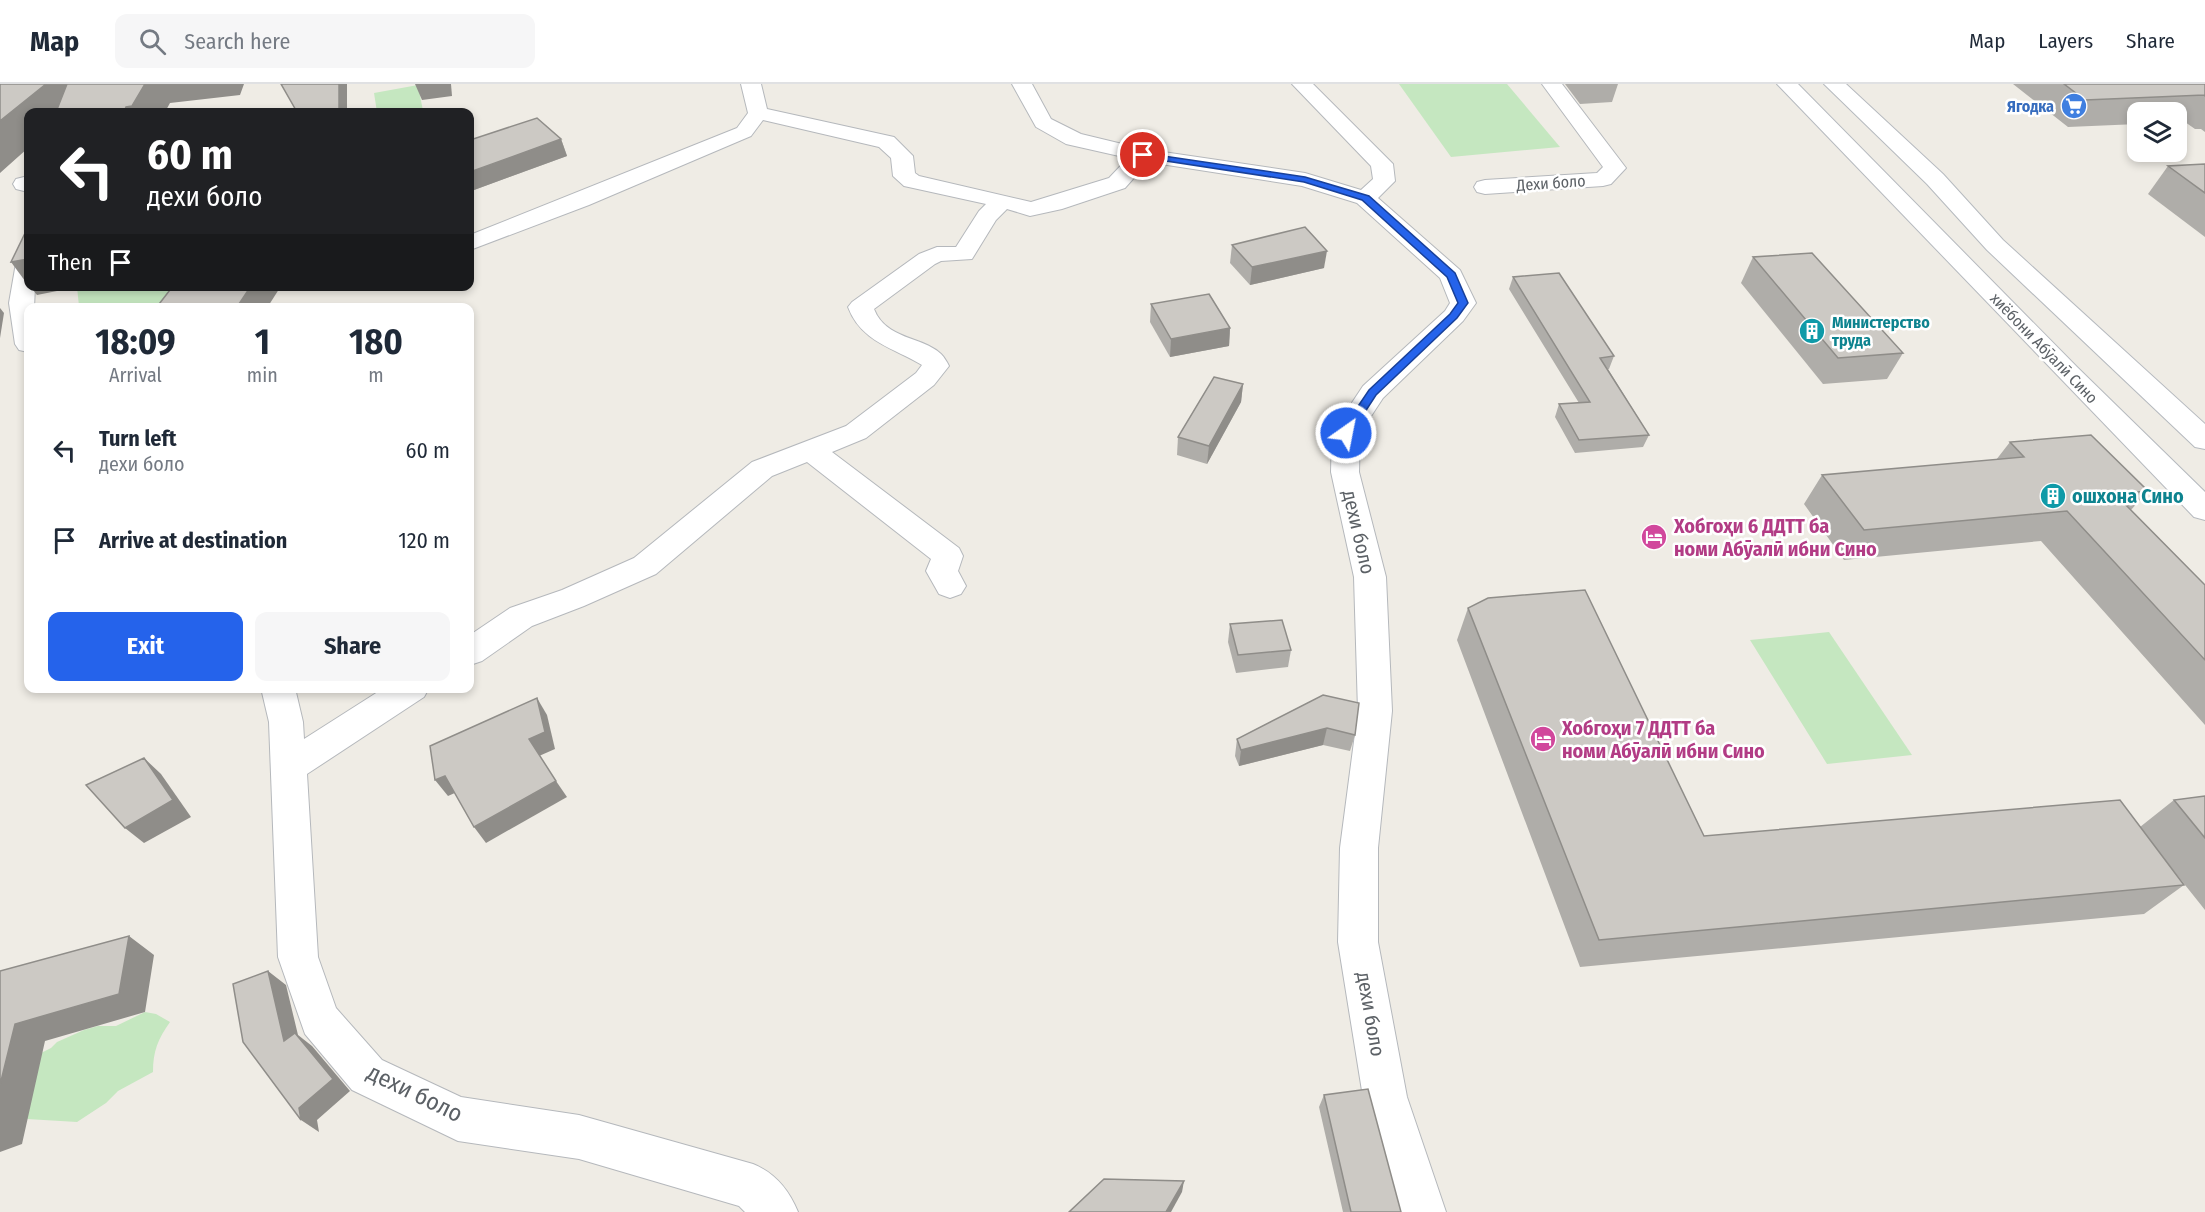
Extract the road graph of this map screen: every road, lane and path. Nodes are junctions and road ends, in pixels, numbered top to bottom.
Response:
1 (751, 84) edge
2 (1022, 84) edge
3 (1302, 84) edge
4 (1552, 84) edge
5 (1765, 84) edge
6 (1787, 84) edge
7 (1834, 84) edge
8 (1871, 92) dead end
9 (758, 113) junction
10 (1143, 155) junction
11 (1935, 179) junction
12 (1885, 183) junction
13 (1485, 187) dead end
14 (1365, 198) junction
15 (1003, 201) junction
16 (474, 241) edge
17 (24, 276) edge
18 (24, 330) edge
19 (2205, 440) edge
20 (810, 450) junction
21 (2205, 510) edge
22 (950, 585) dead end
23 (474, 649) edge
24 (279, 693) edge
25 (404, 693) edge
26 (289, 767) junction
27 (775, 1212) edge
28 (1423, 1212) edge

1 - 9 street
2 - 10 street, дехи боло
3 - 14 street
4 - 13 street, Дехи боло
5 - 12 street, хиёбони Абӯалӣ Сино
6 - 12 street, хиёбони Абӯалӣ Сино
7 - 11 street, хиёбони Абӯалӣ Сино
8 - 11 street, хиёбони Абӯалӣ Сино
9 - 15 street
9 - 16 street
10 - 14 street, дехи боло
10 - 15 street
11 - 19 street, хиёбони Абӯалӣ Сино
12 - 21 street, хиёбони Абӯалӣ Сино
14 - 28 street, дехи боло
15 - 20 street
17 - 18 street
20 - 22 street
20 - 23 street
24 - 26 street, дехи боло
25 - 26 street
26 - 27 street, дехи боло

